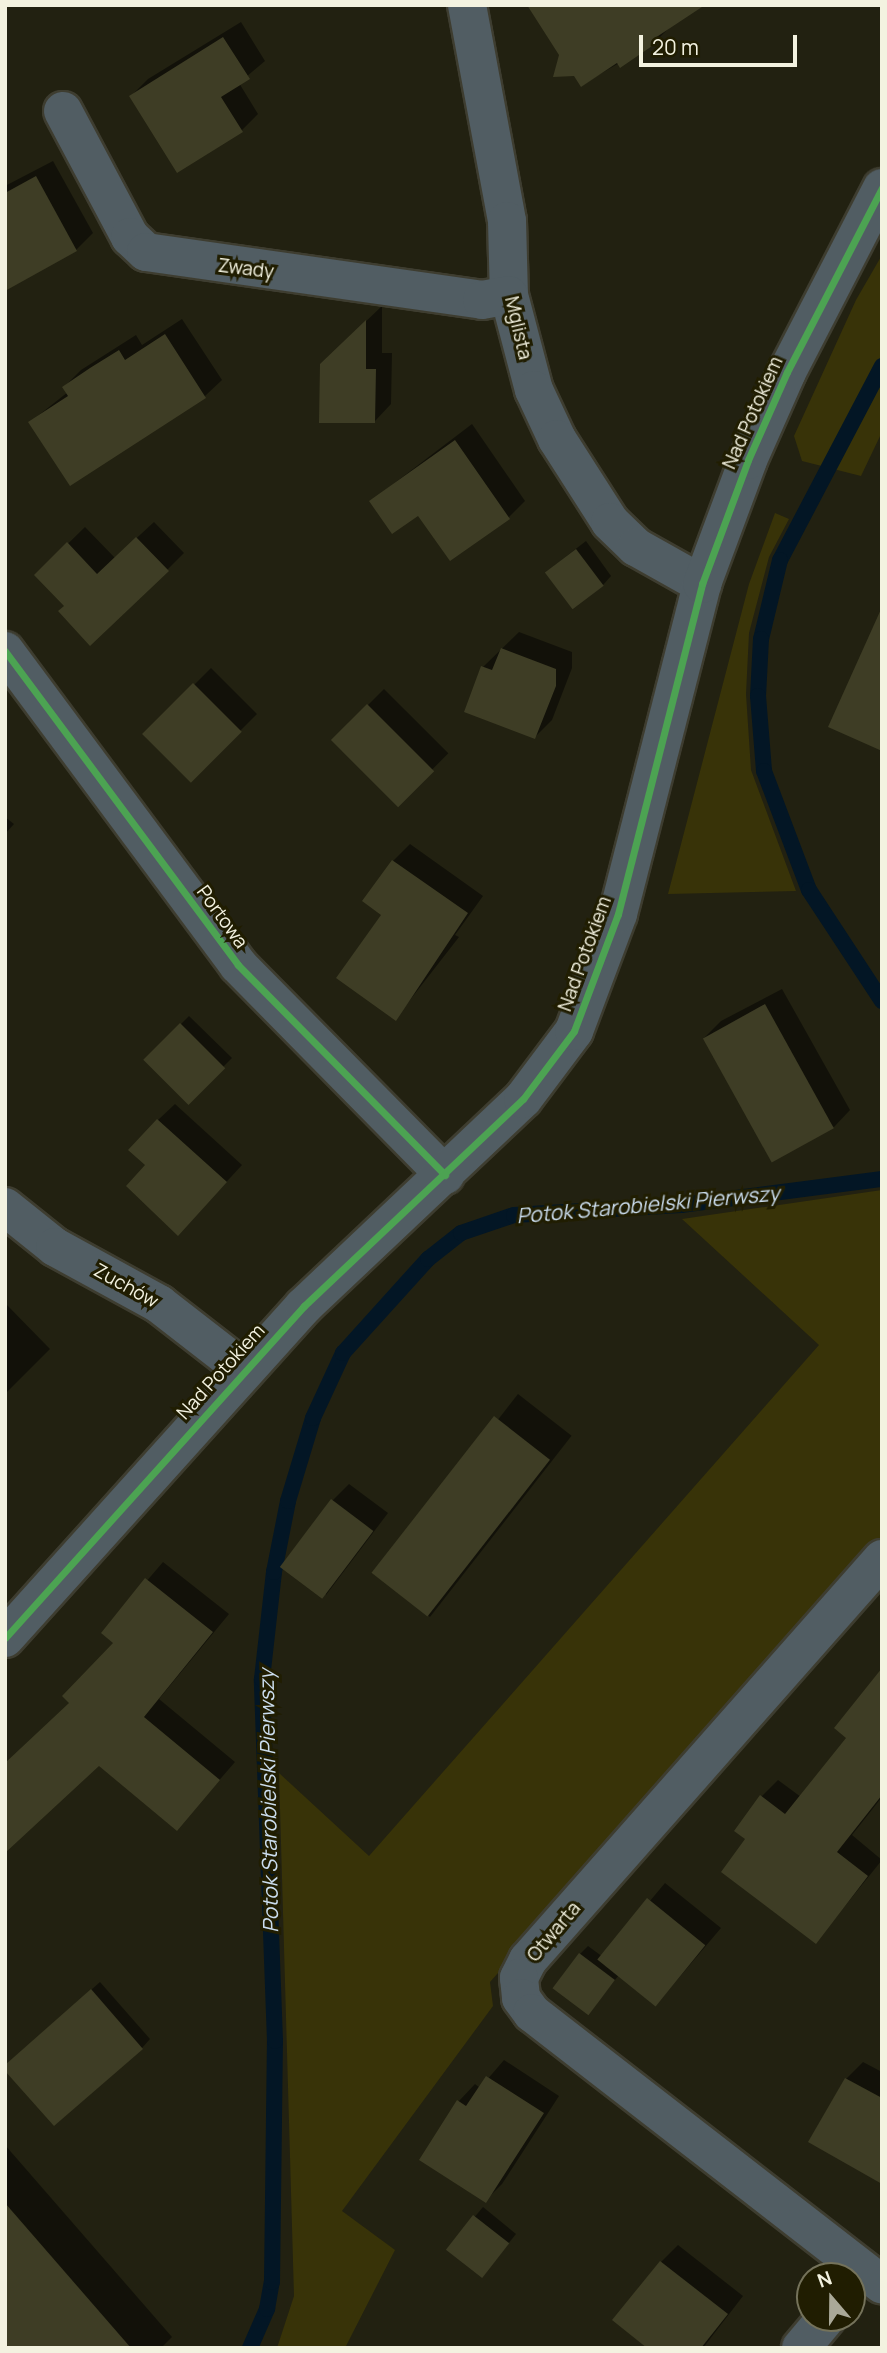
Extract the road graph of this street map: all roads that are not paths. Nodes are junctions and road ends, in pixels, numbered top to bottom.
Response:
1 (467, 5) edge
2 (63, 111) dead end
3 (882, 188) edge
4 (509, 295) junction
5 (702, 584) junction
6 (5, 651) edge
7 (445, 1175) junction
8 (5, 1207) edge
9 (244, 1370) junction
10 (882, 1559) edge
11 (5, 1638) edge
12 (842, 2262) edge
13 (815, 2332) edge
14 (802, 2348) edge

1 - 4 street, Mglista
2 - 4 street, Zwady
3 - 5 street, Nad Potokiem
4 - 5 street, Mglista
5 - 7 street, Nad Potokiem
6 - 7 street, Portowa
7 - 9 street, Nad Potokiem
8 - 9 street, Zuchów
9 - 11 street, Nad Potokiem
10 - 12 street, Otwarta
13 - 14 street

